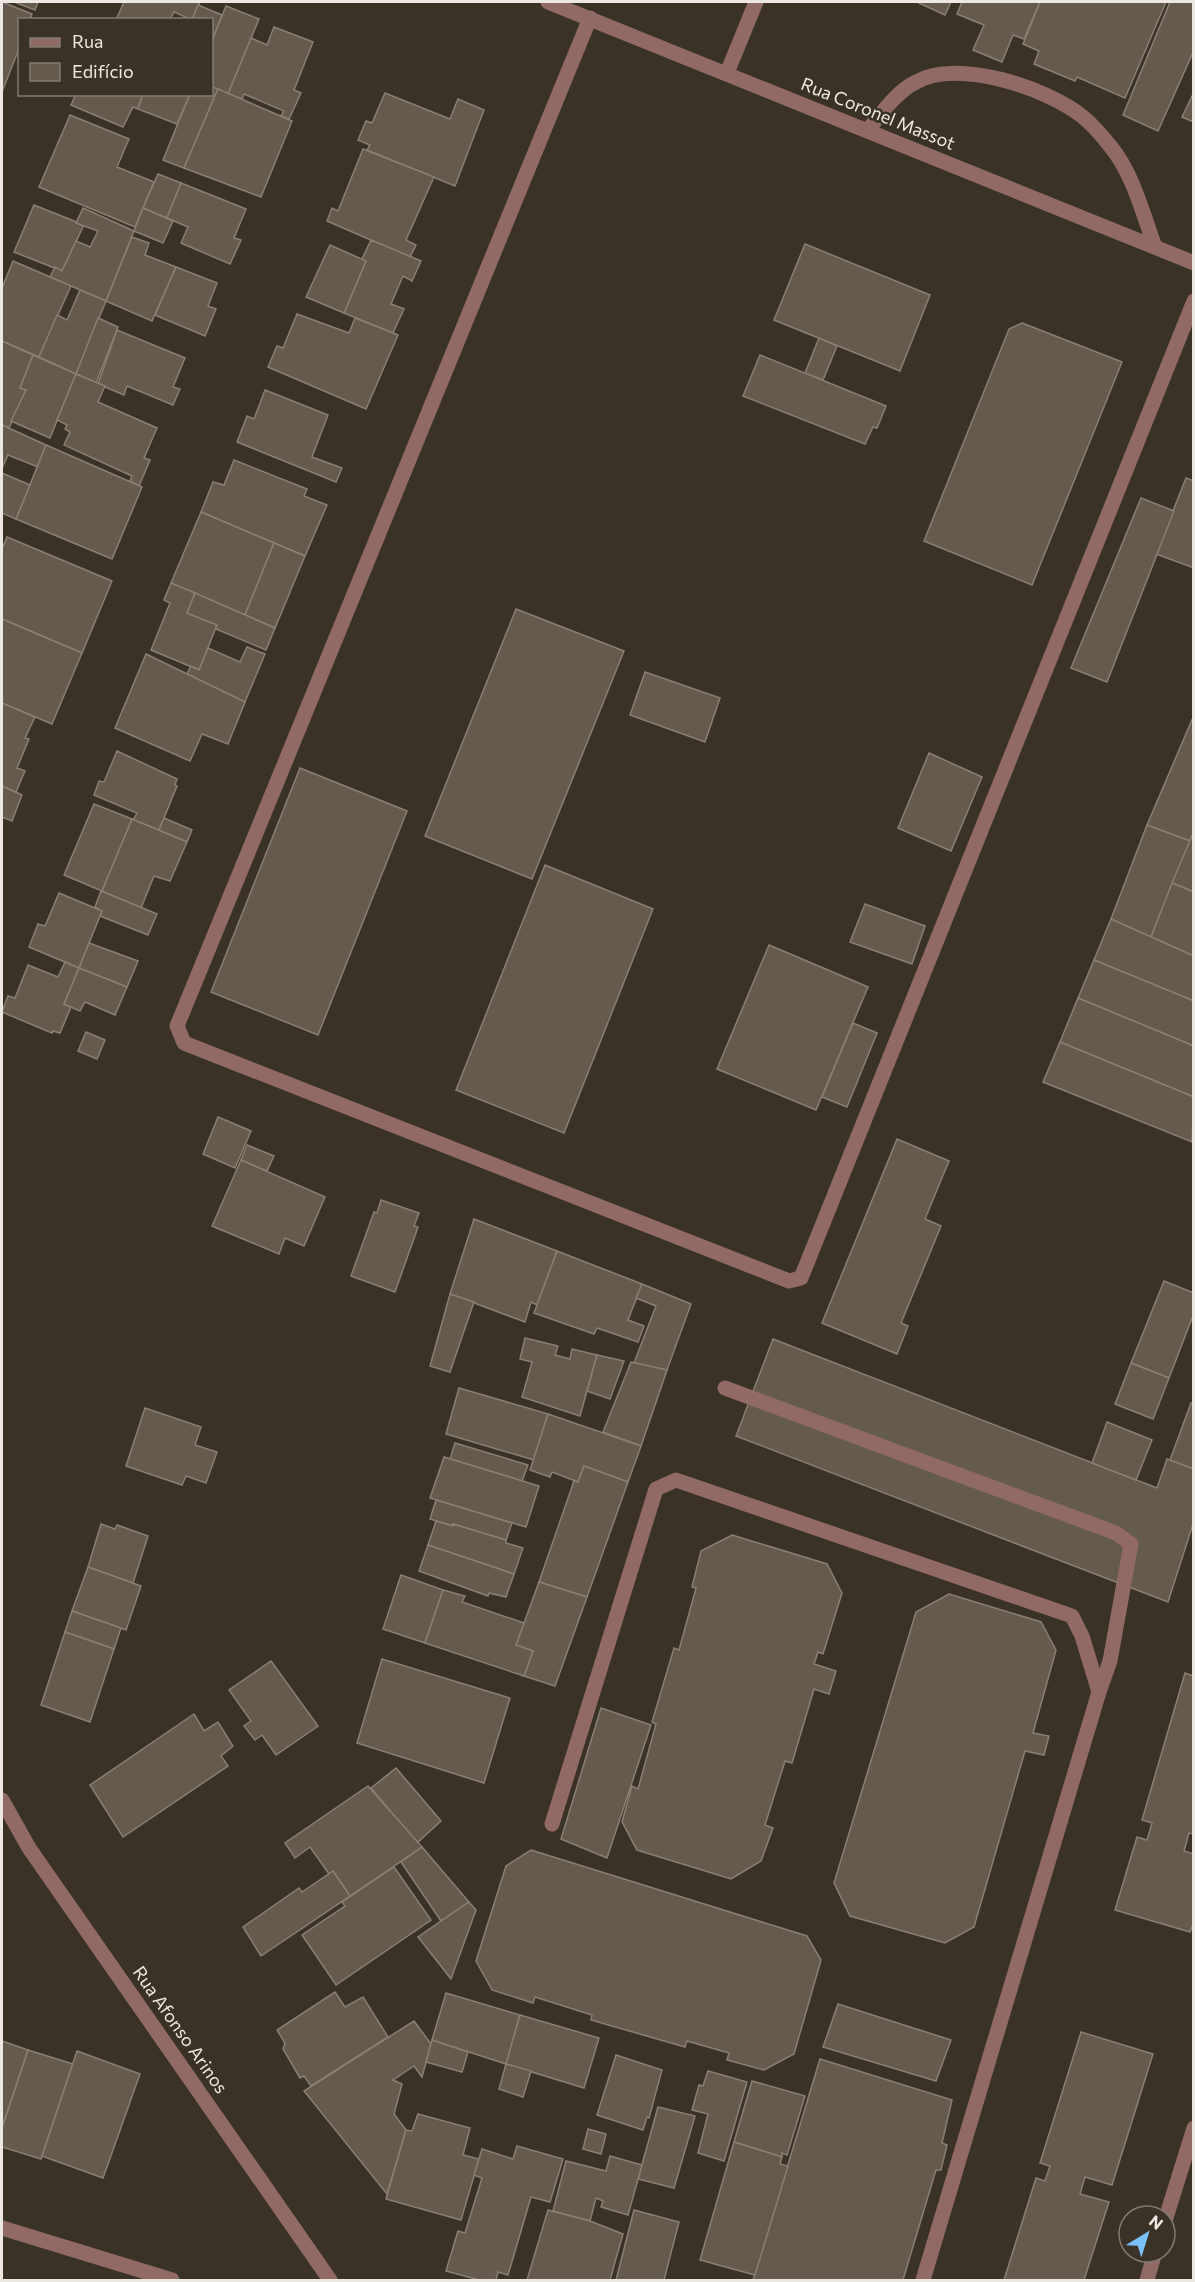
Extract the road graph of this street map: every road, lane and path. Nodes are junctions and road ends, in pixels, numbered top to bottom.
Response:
1 (549, 2) edge
2 (756, 2) edge
3 (590, 18) junction
4 (727, 74) junction
5 (868, 130) junction
6 (1155, 247) junction
7 (1194, 263) edge
8 (1194, 301) edge
9 (725, 1388) dead end
10 (1099, 1692) junction
11 (2, 1800) edge
12 (552, 1824) dead end
13 (1194, 2128) edge
14 (1170, 2204) edge
15 (2, 2228) edge
16 (1152, 2264) edge
17 (172, 2280) edge
18 (330, 2280) edge
19 (923, 2280) edge
20 (1147, 2280) edge

1 - 3 street, Rua Coronel Massot
2 - 4 street
3 - 4 street, Rua Coronel Massot
3 - 8 street
4 - 5 street, Rua Coronel Massot
5 - 6 street, Rua Coronel Massot
5 - 6 street
6 - 7 street, Rua Coronel Massot
9 - 10 street
10 - 12 street
10 - 19 street
11 - 18 street, Rua Afonso Arinos
13 - 14 street
15 - 17 street
16 - 20 street

